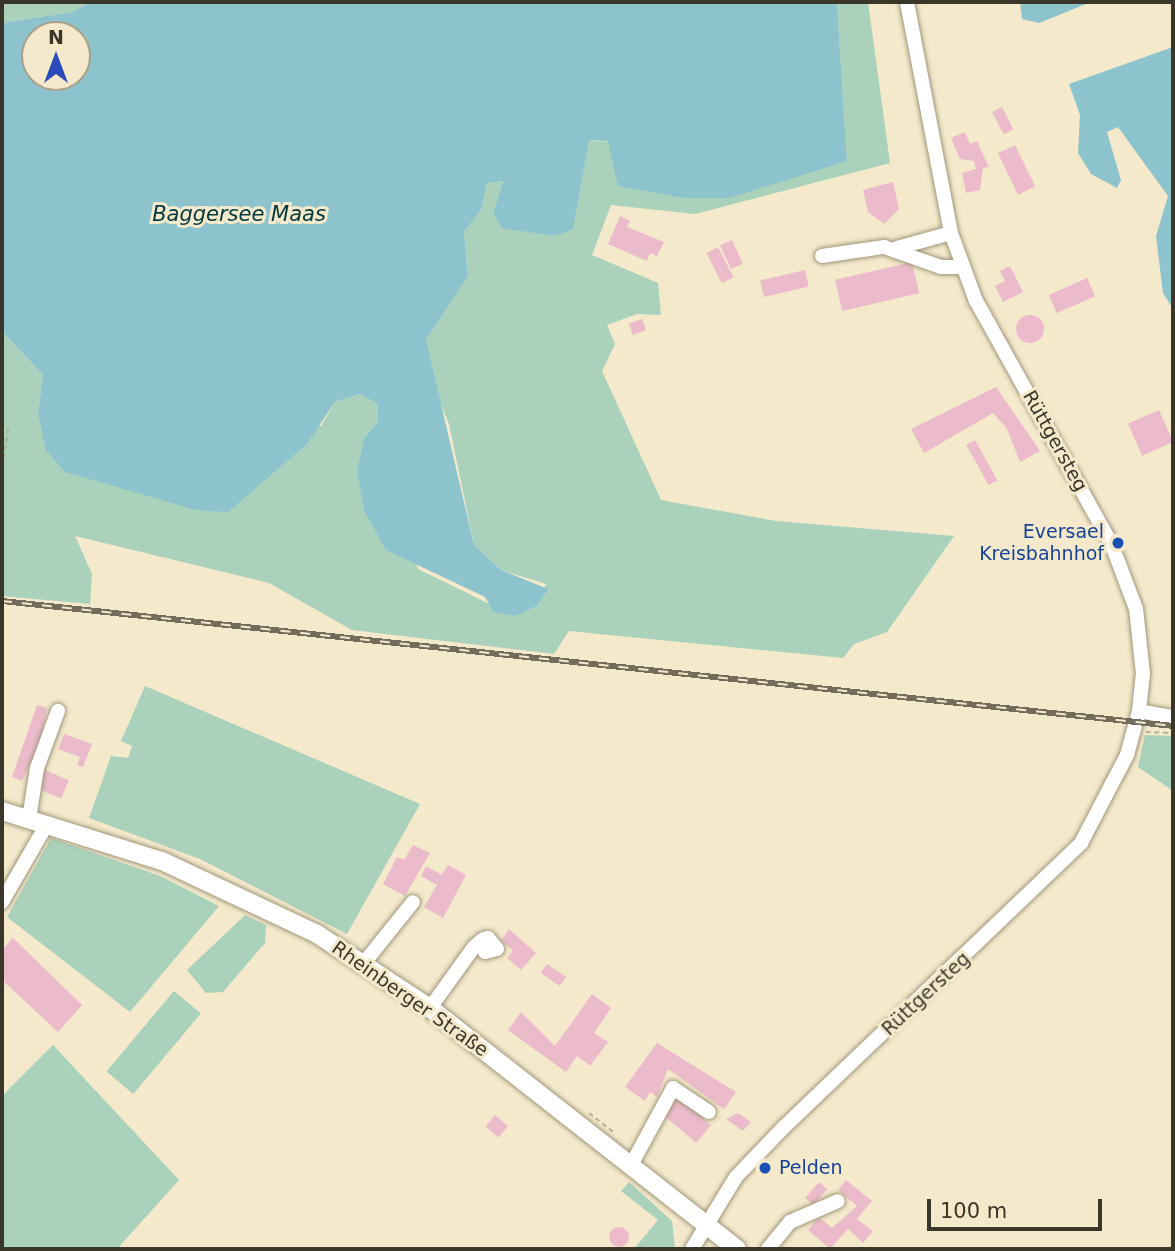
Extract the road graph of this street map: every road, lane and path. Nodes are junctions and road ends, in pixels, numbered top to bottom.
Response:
1 (907, 2) edge
2 (951, 233) junction
3 (897, 248) junction
4 (822, 256) dead end
5 (963, 267) junction
6 (9, 425) dead end
7 (2, 467) edge
8 (58, 711) dead end
9 (1139, 711) junction
10 (1173, 716) edge
11 (1134, 732) junction
12 (1173, 733) edge
13 (2, 811) edge
14 (29, 819) junction
15 (47, 824) junction
16 (2, 902) edge
17 (413, 902) dead end
18 (481, 941) dead end
19 (364, 963) junction
20 (430, 1008) junction
21 (709, 1112) dead end
22 (630, 1167) junction
23 (838, 1201) dead end
24 (702, 1225) junction
25 (692, 1249) edge
26 (737, 1249) edge
27 (768, 1249) edge

1 - 2 street, Rüttgersteg
2 - 3 street
2 - 5 street, Rüttgersteg
3 - 4 street
3 - 5 street
5 - 9 street, Rüttgersteg
6 - 7 path
8 - 14 street
9 - 10 street
9 - 11 street, Rüttgersteg
11 - 12 path
11 - 24 street, Rüttgersteg
13 - 14 main road, Rheinberger Straße
14 - 15 main road, Rheinberger Straße
15 - 16 street
15 - 19 main road, Rheinberger Straße
17 - 19 street
18 - 20 street
19 - 20 main road, Rheinberger Straße
20 - 22 main road, Rheinberger Straße
21 - 22 street
22 - 24 main road, Rheinberger Straße
23 - 27 street
24 - 25 street, Rüttgersteg
24 - 26 main road, Rheinberger Straße

